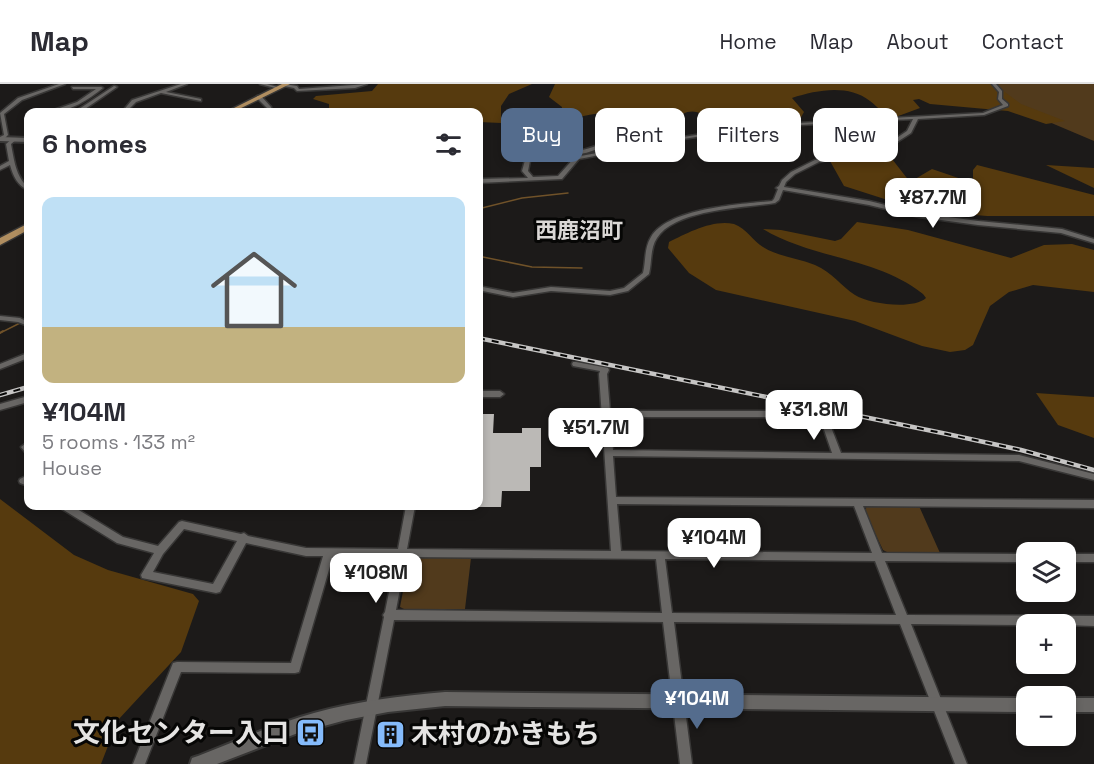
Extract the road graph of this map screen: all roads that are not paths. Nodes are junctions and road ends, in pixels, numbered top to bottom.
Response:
1 (63, 84) edge
2 (186, 84) edge
3 (262, 84) edge
4 (364, 84) edge
5 (994, 84) edge
6 (284, 86) edge
7 (115, 87) dead end
8 (73, 88) dead end
9 (158, 92) junction
10 (259, 97) junction
11 (199, 100) dead end
12 (65, 108) edge
13 (84, 108) edge
14 (128, 108) edge
15 (237, 108) edge
16 (268, 108) edge
17 (0, 114) edge
18 (916, 118) junction
19 (2, 127) edge
20 (0, 139) edge
21 (15, 139) junction
22 (24, 140) edge
23 (595, 148) edge
24 (12, 162) junction
25 (0, 168) edge
26 (532, 179) junction
27 (483, 181) edge
28 (24, 187) edge
29 (779, 188) junction
30 (24, 229) edge
31 (1094, 240) edge
32 (0, 242) edge
33 (483, 289) edge
34 (0, 318) edge
35 (24, 322) edge
36 (24, 358) edge
37 (576, 364) dead end
38 (0, 367) edge
39 (483, 394) edge
40 (500, 394) dead end
41 (24, 400) edge
42 (0, 407) edge
43 (607, 414) junction
44 (609, 453) junction
45 (837, 454) junction
46 (1094, 477) edge
47 (613, 500) junction
48 (857, 502) junction
49 (1094, 504) edge
50 (71, 510) edge
51 (410, 510) edge
52 (244, 537) junction
53 (160, 551) junction
54 (329, 552) junction
55 (401, 552) junction
56 (616, 553) junction
57 (660, 555) junction
58 (879, 556) junction
59 (1016, 558) edge
60 (1076, 558) edge
61 (1094, 558) edge
62 (388, 615) junction
63 (666, 617) junction
64 (903, 619) junction
65 (1094, 621) edge
66 (677, 700) junction
67 (938, 704) junction
68 (1016, 705) edge
69 (1076, 705) edge
70 (1094, 705) edge
71 (371, 708) junction
72 (139, 764) edge
73 (198, 764) edge
74 (360, 764) edge
75 (686, 764) edge
76 (962, 764) edge

1 - 17 street
2 - 9 street
3 - 6 street
4 - 6 street
5 - 18 street
6 - 10 main road
7 - 13 street
8 - 12 street
9 - 11 street
9 - 14 street
10 - 15 main road
10 - 16 street
17 - 19 street
18 - 26 street
18 - 29 street
19 - 20 street
20 - 21 street
21 - 22 street
21 - 24 street
23 - 26 street
24 - 25 street
24 - 28 street
26 - 27 street
29 - 31 street
29 - 33 street
30 - 32 main road
34 - 35 street
36 - 38 street
37 - 43 street
39 - 40 street
41 - 42 street
43 - 44 street
43 - 45 street
44 - 45 street
44 - 47 street
45 - 46 street
47 - 48 street
47 - 56 street
48 - 49 street
48 - 58 street
50 - 53 street
51 - 55 street
52 - 53 street
52 - 53 street
52 - 54 street
54 - 55 street
54 - 72 street
55 - 56 street
55 - 62 street
56 - 57 street
57 - 58 street
57 - 63 street
58 - 59 street
58 - 64 street
60 - 61 street
62 - 63 street
62 - 71 street
63 - 64 street
63 - 66 street
64 - 65 street
64 - 67 street
66 - 67 street
66 - 71 street
66 - 75 street
67 - 68 street
67 - 76 street
69 - 70 street
71 - 73 street
71 - 74 street

